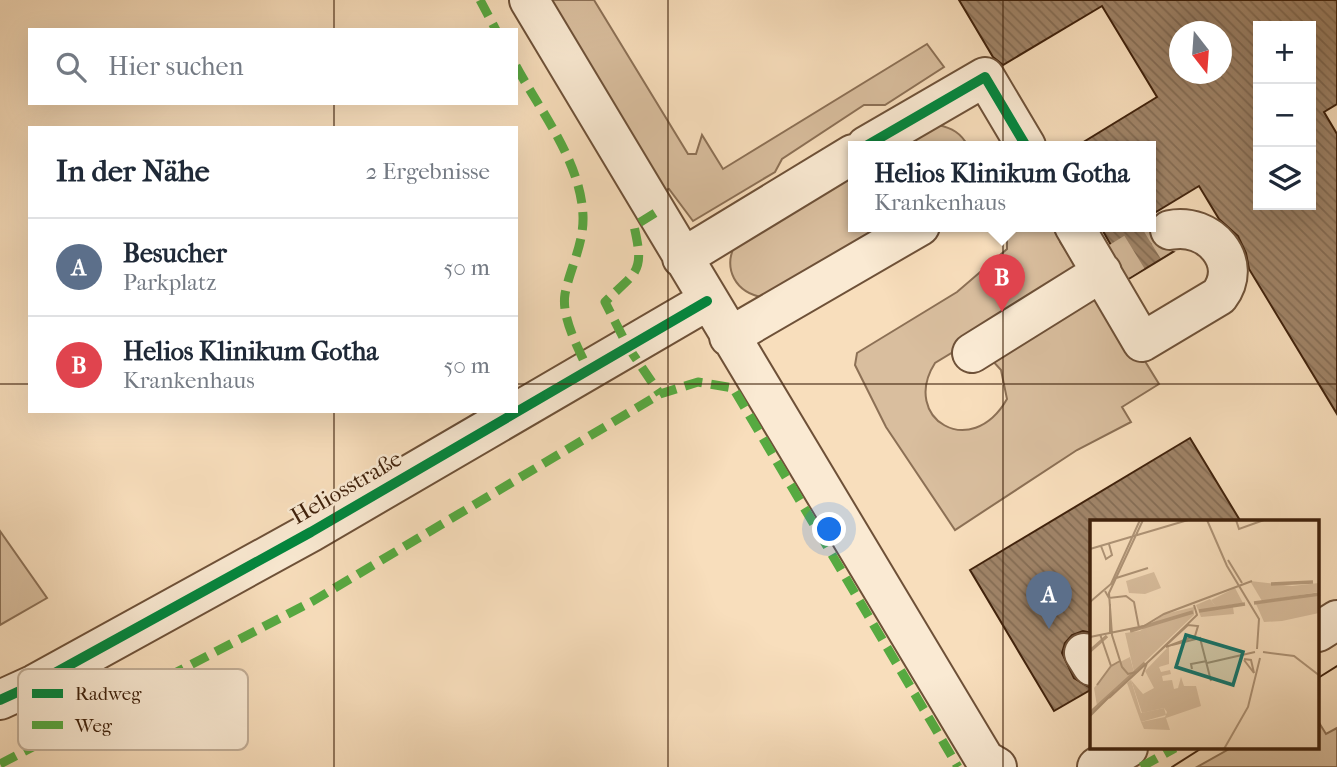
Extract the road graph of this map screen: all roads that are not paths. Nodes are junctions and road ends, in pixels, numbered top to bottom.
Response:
1 (528, 0) edge
2 (875, 141) edge
3 (1023, 141) edge
4 (848, 156) edge
5 (1170, 230) tunnel mouth
6 (910, 232) edge
7 (1078, 232) edge
8 (682, 258) junction
9 (1102, 272) junction
10 (707, 301) junction
11 (729, 337) junction
12 (972, 353) dead end
13 (518, 411) edge
14 (515, 413) edge
15 (1337, 620) edge
16 (1320, 631) edge
17 (62, 669) edge
18 (18, 692) edge
19 (0, 700) edge
20 (1125, 750) edge
21 (997, 767) edge
22 (1097, 767) edge

1 - 8 street
2 - 3 street
4 - 8 street
5 - 9 street
6 - 11 street
7 - 9 street
8 - 10 street
9 - 12 street
10 - 11 street
10 - 13 street, Heliosstraße
11 - 21 street
14 - 17 street, Heliosstraße
15 - 16 street
18 - 19 street, Heliosstraße
20 - 22 street

